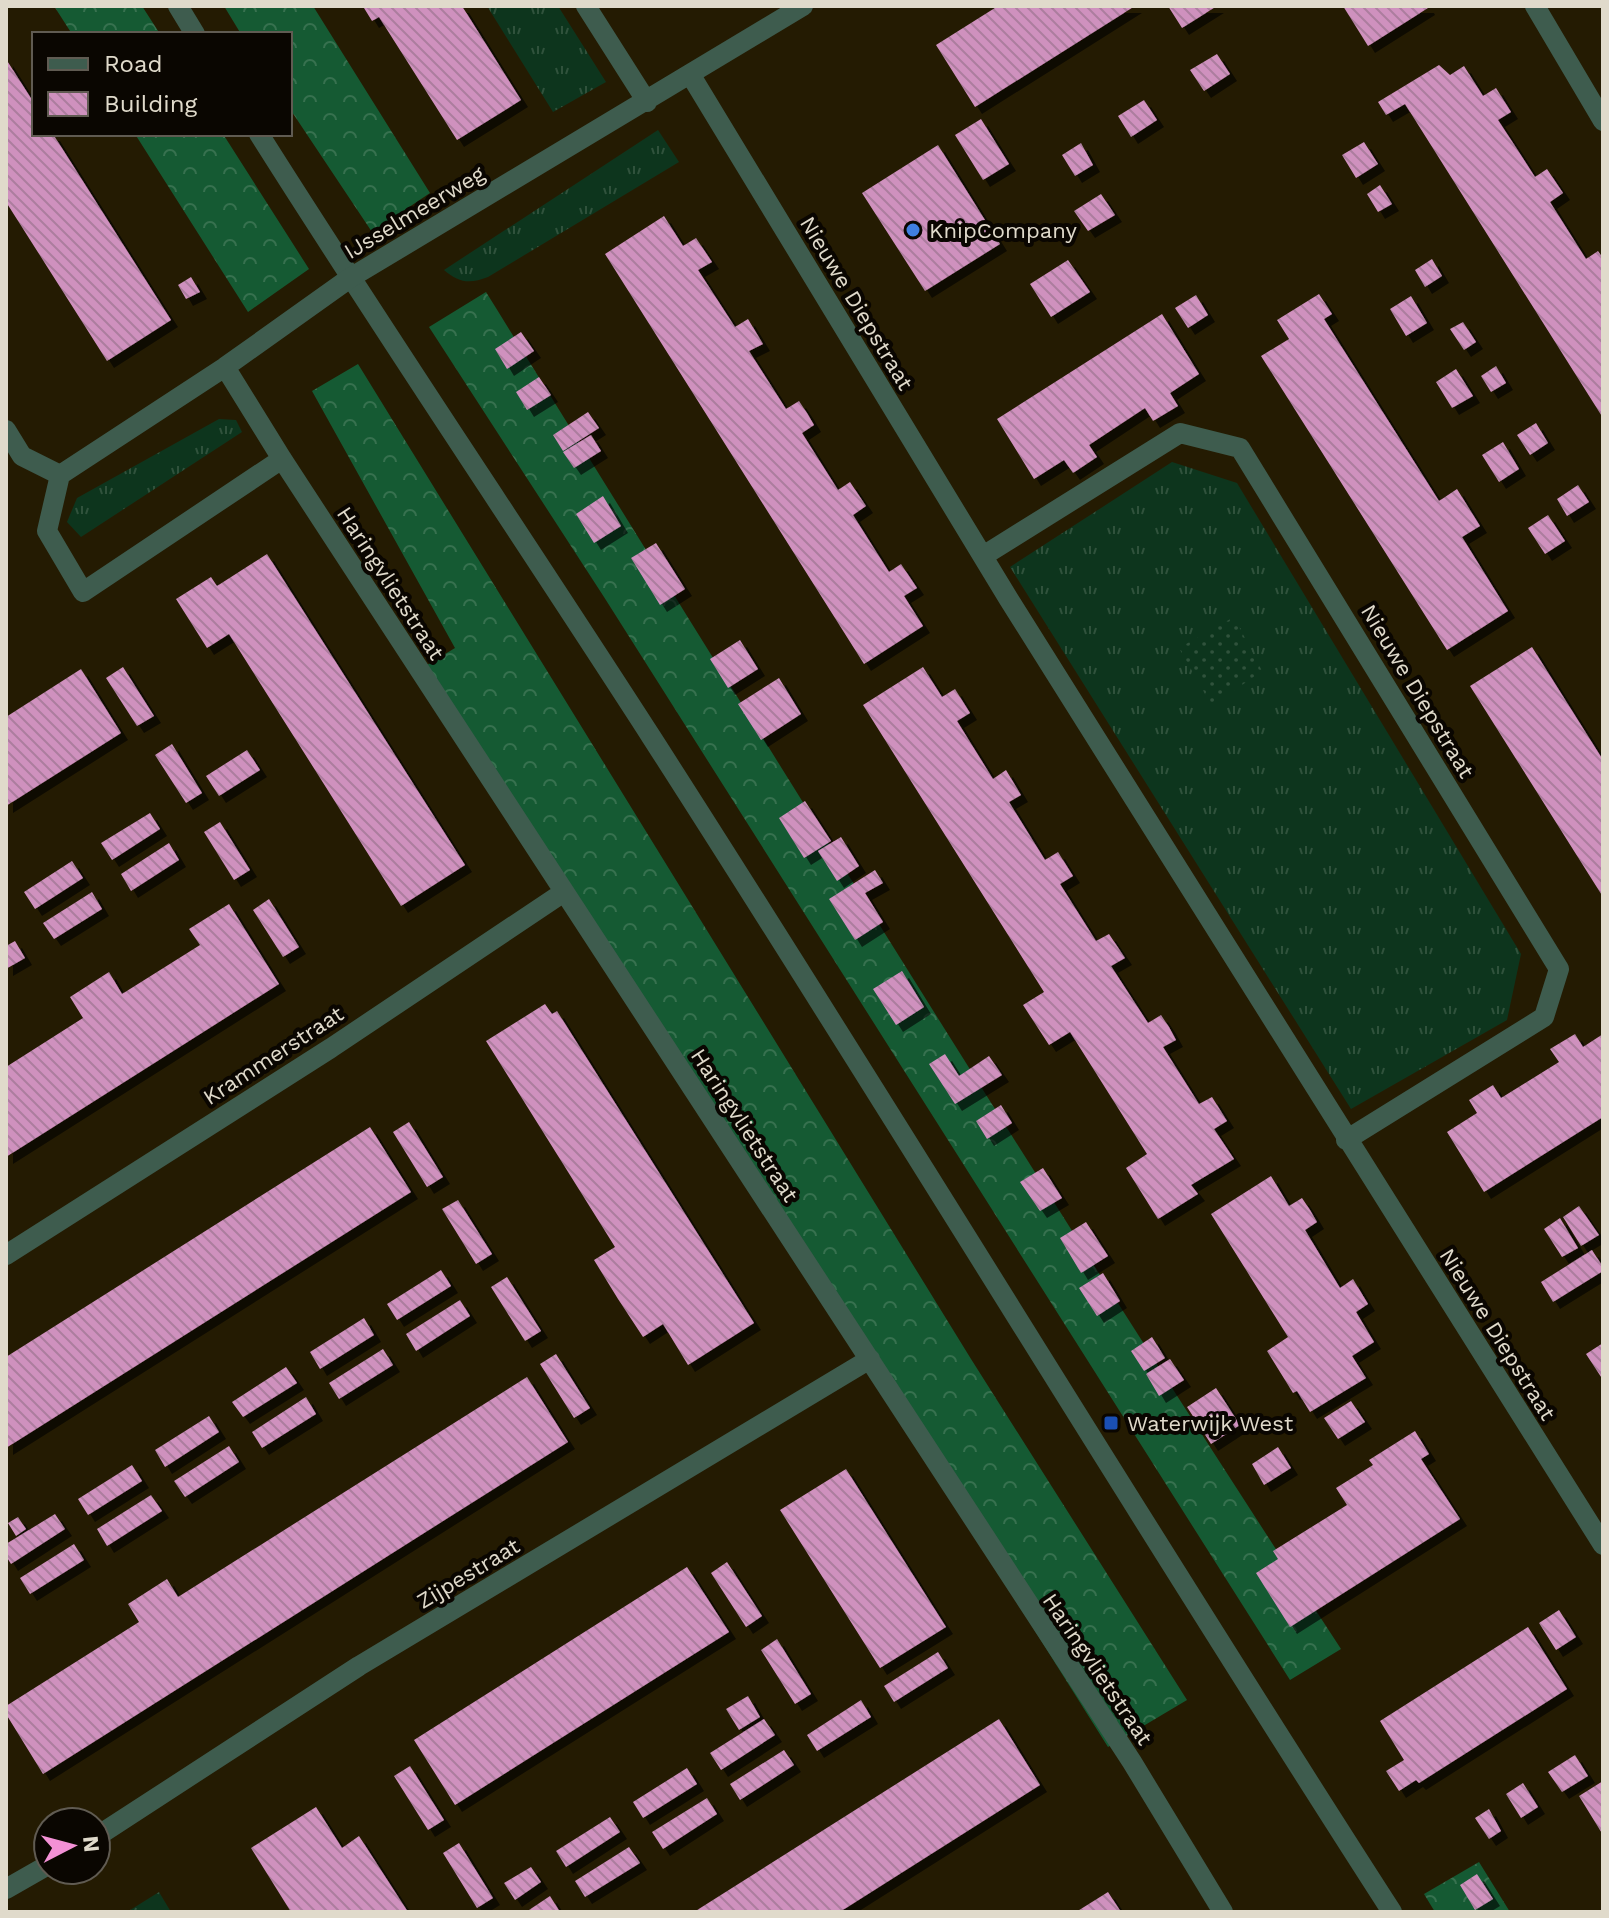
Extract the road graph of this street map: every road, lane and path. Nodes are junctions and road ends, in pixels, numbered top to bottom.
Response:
1 (178, 6) edge
2 (586, 6) edge
3 (803, 6) edge
4 (1535, 6) edge
5 (194, 32) edge
6 (690, 74) junction
7 (647, 102) junction
8 (1603, 121) edge
9 (260, 136) edge
10 (350, 278) junction
11 (225, 367) junction
12 (6, 430) edge
13 (282, 459) junction
14 (60, 475) junction
15 (983, 556) junction
16 (564, 892) junction
17 (1346, 1140) junction
18 (6, 1255) edge
19 (870, 1359) junction
20 (1603, 1545) edge
21 (112, 1827) edge
22 (32, 1874) edge
23 (6, 1889) edge
24 (1223, 1912) edge
25 (1392, 1912) edge

1 - 5 street
2 - 7 street
3 - 6 street, IJsselmeerweg
4 - 8 street
6 - 7 street, IJsselmeerweg
6 - 15 street, Nieuwe Diepstraat
7 - 10 street, IJsselmeerweg
9 - 10 street
10 - 11 street, IJsselmeerweg
10 - 25 street
11 - 13 street, Haringvlietstraat
11 - 14 street, IJsselmeerweg
12 - 14 street
13 - 14 street
13 - 16 street, Haringvlietstraat
15 - 17 street, Nieuwe Diepstraat
15 - 17 street, Nieuwe Diepstraat
16 - 18 street, Krammerstraat
16 - 19 street, Haringvlietstraat
17 - 20 street, Nieuwe Diepstraat
19 - 21 street, Zijpestraat
19 - 24 street, Haringvlietstraat
22 - 23 street

